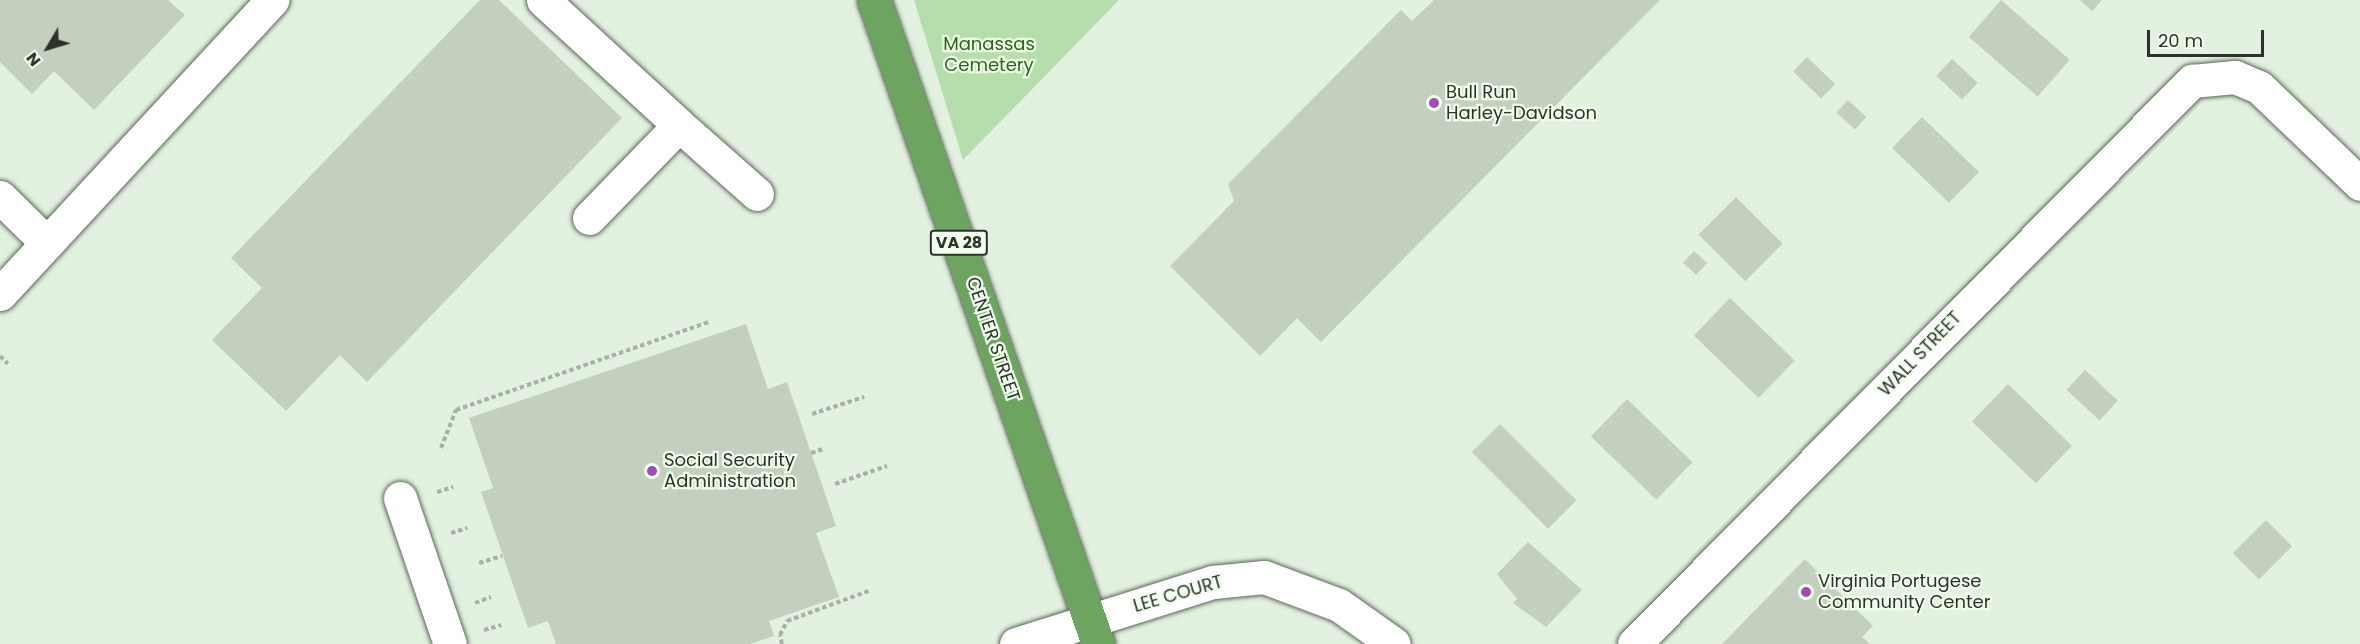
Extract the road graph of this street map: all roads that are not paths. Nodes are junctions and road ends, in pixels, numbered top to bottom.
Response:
1 (272, 0) edge
2 (543, 0) edge
3 (874, 0) edge
4 (679, 126) junction
5 (2360, 184) edge
6 (757, 194) dead end
7 (0, 197) edge
8 (589, 218) dead end
9 (47, 243) junction
10 (0, 294) edge
11 (400, 498) dead end
12 (1094, 632) edge
13 (450, 644) edge
14 (1016, 644) edge
15 (1394, 644) edge
16 (1634, 644) edge

1 - 9 street
2 - 4 street
3 - 12 highway, CENTER STREET / VA 28
4 - 6 street
4 - 8 street
5 - 16 street, WALL STREET
7 - 9 street
9 - 10 street
11 - 13 street
12 - 14 street, LEE COURT
12 - 15 street, LEE COURT

